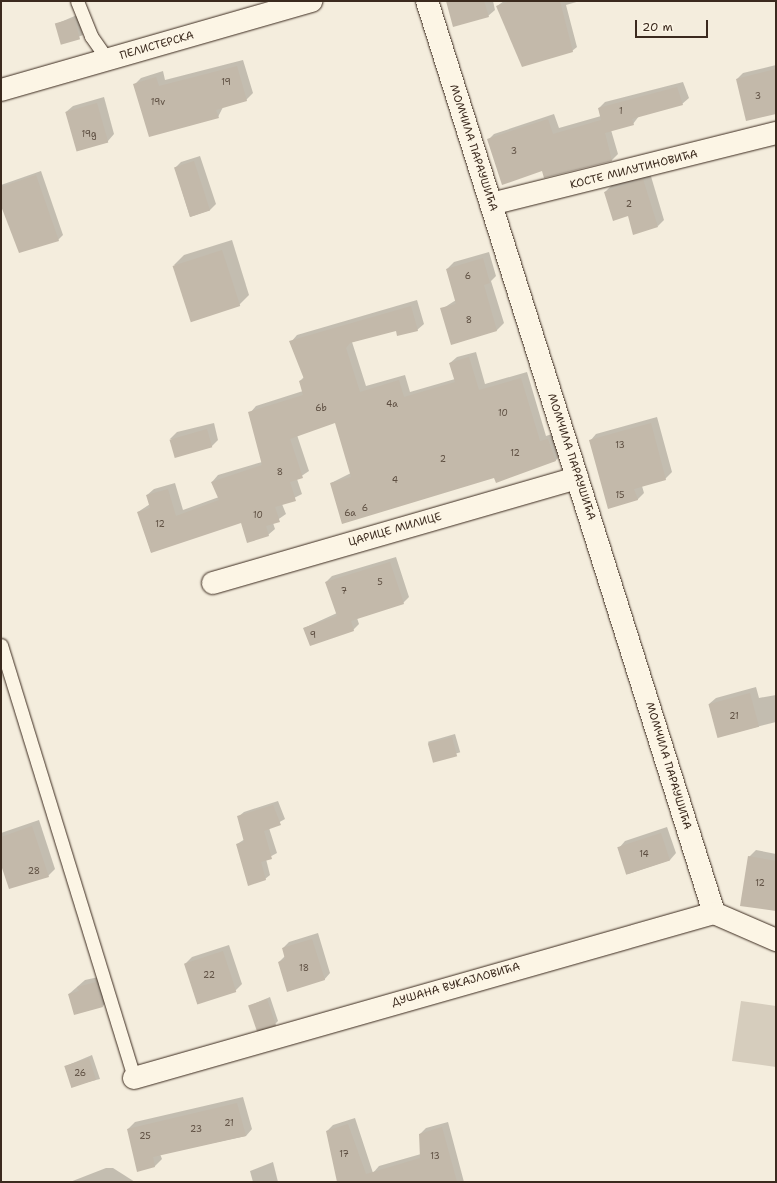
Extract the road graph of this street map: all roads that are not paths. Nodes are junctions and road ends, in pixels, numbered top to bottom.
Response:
1 (77, 1) edge
2 (312, 1) edge
3 (427, 1) edge
4 (108, 60) junction
5 (1, 90) edge
6 (776, 133) edge
7 (491, 204) junction
8 (577, 478) junction
9 (213, 583) dead end
10 (1, 645) edge
11 (714, 914) junction
12 (776, 940) edge
13 (134, 1078) joint

1 - 4 lane
2 - 4 street, ПЕЛИСТЕРСКА
3 - 7 street, МОМЧИЛА ПАРАУШИЋА
4 - 5 street, ПЕЛИСТЕРСКА
6 - 7 street, КОСТЕ МИЛУТИНОВИЋА
7 - 8 street, МОМЧИЛА ПАРАУШИЋА
8 - 9 street, ЦАРИЦЕ МИЛИЦЕ
8 - 11 street, МОМЧИЛА ПАРАУШИЋА
10 - 13 lane
11 - 12 street
11 - 13 street, ДУШАНА ВУКАЈЛОВИЋА

